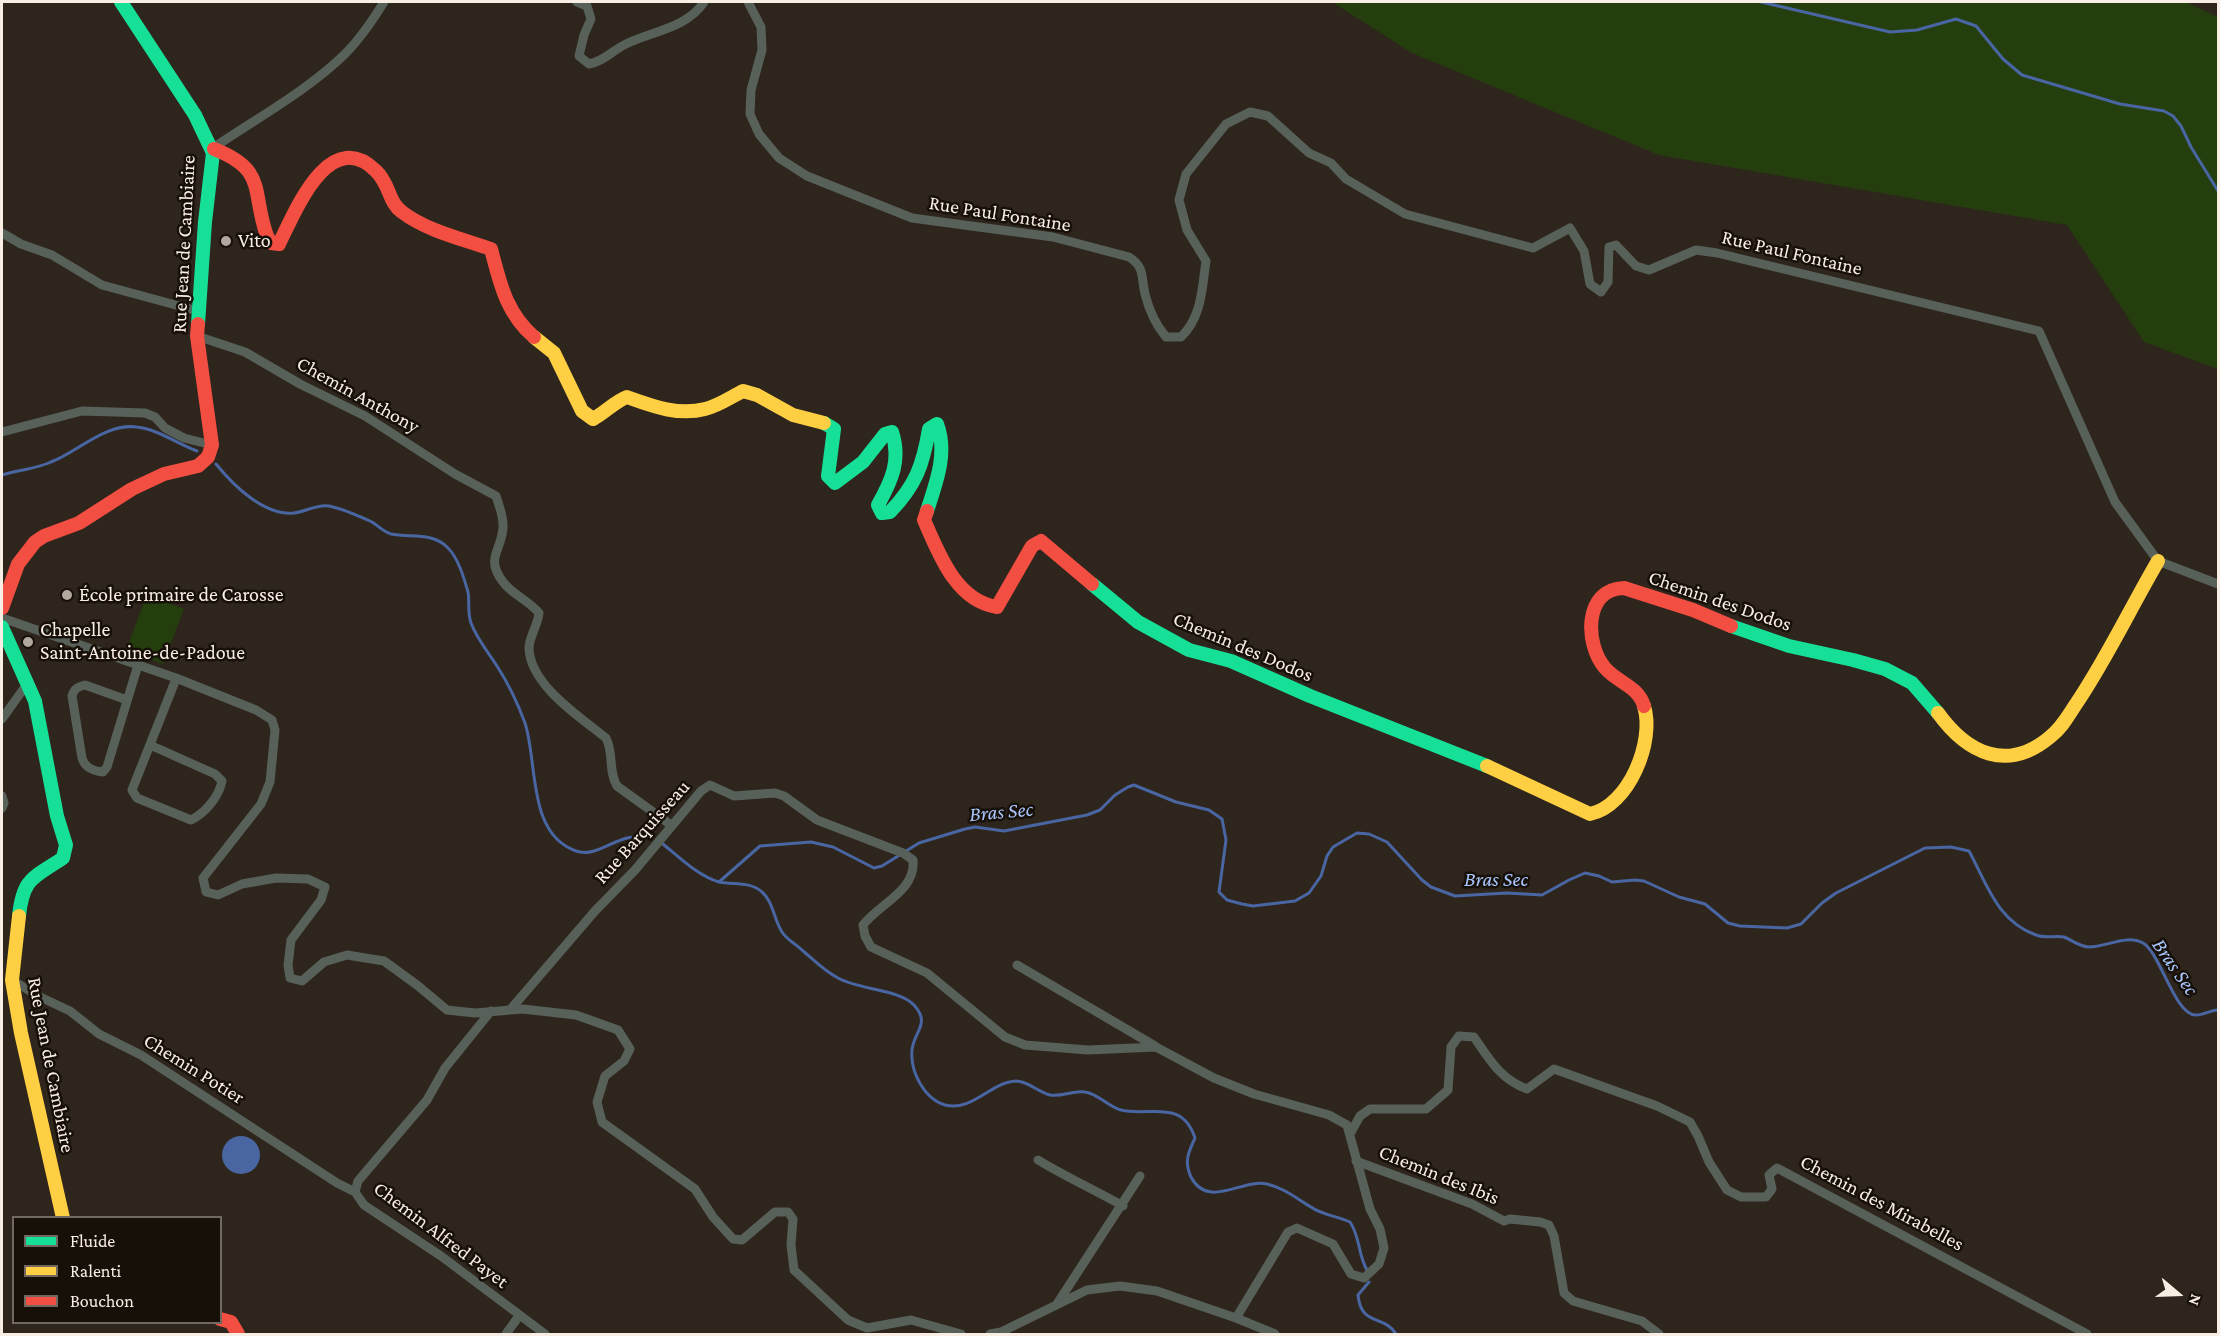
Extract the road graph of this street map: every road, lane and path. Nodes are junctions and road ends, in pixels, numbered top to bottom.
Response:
1 (121, 2) edge
2 (384, 2) edge
3 (578, 2) edge
4 (704, 2) edge
5 (748, 2) edge
6 (213, 151) junction
7 (2, 233) edge
8 (198, 312) junction
9 (197, 336) junction
10 (2, 432) edge
11 (212, 445) junction
12 (2158, 561) junction
13 (2218, 584) edge
14 (2, 608) edge
15 (2, 618) edge
16 (2, 627) edge
17 (138, 665) junction
18 (176, 678) junction
19 (27, 684) junction
20 (127, 700) junction
21 (2, 719) edge
22 (150, 745) junction
23 (2, 795) edge
24 (2, 808) edge
25 (671, 825) junction
26 (1017, 965) dead end
27 (12, 980) junction
28 (510, 1010) junction
29 (491, 1011) junction
30 (1156, 1047) junction
31 (1350, 1134) junction
32 (1038, 1160) dead end
33 (1356, 1161) junction
34 (1140, 1176) dead end
35 (355, 1192) junction
36 (1123, 1206) junction
37 (63, 1216) edge
38 (1054, 1307) junction
39 (519, 1316) junction
40 (1236, 1318) junction
41 (222, 1320) edge
42 (865, 1331) edge
43 (238, 1335) edge
44 (506, 1335) edge
45 (545, 1335) edge
46 (961, 1335) edge
47 (990, 1335) edge
48 (1275, 1335) edge
49 (1659, 1335) edge
50 (2087, 1335) edge

1 - 6 street, Rue Jean de Cambiaire
2 - 6 street
3 - 4 street
5 - 12 street, Rue Paul Fontaine
6 - 8 street, Rue Jean de Cambiaire
6 - 12 street, Chemin des Dodos
7 - 8 street
8 - 9 street, Rue Jean de Cambiaire
9 - 11 street, Rue Jean de Cambiaire
9 - 25 street, Chemin Anthony
10 - 11 street
11 - 14 street
12 - 13 street
15 - 17 street
16 - 19 street, Rue Jean de Cambiaire
17 - 18 street
17 - 20 street
18 - 22 street
18 - 29 street
19 - 21 street
19 - 27 street, Rue Jean de Cambiaire
20 - 20 street
22 - 22 street
23 - 24 street
25 - 28 street, Rue Barquisseau
25 - 30 street, Rue Barquisseau
26 - 30 street
27 - 35 street, Chemin Potier
27 - 37 street, Rue Jean de Cambiaire
28 - 29 street
28 - 42 street
29 - 35 street, Chemin Alfred Payet
30 - 31 street
31 - 33 street
31 - 50 street, Chemin des Mirabelles
32 - 36 street
33 - 40 street
33 - 49 street, Chemin des Ibis
34 - 36 street
35 - 39 street, Chemin Alfred Payet
36 - 38 street
38 - 40 street
38 - 47 street
39 - 44 street
39 - 45 street, Chemin Alfred Payet
40 - 48 street
41 - 43 street
42 - 46 street

